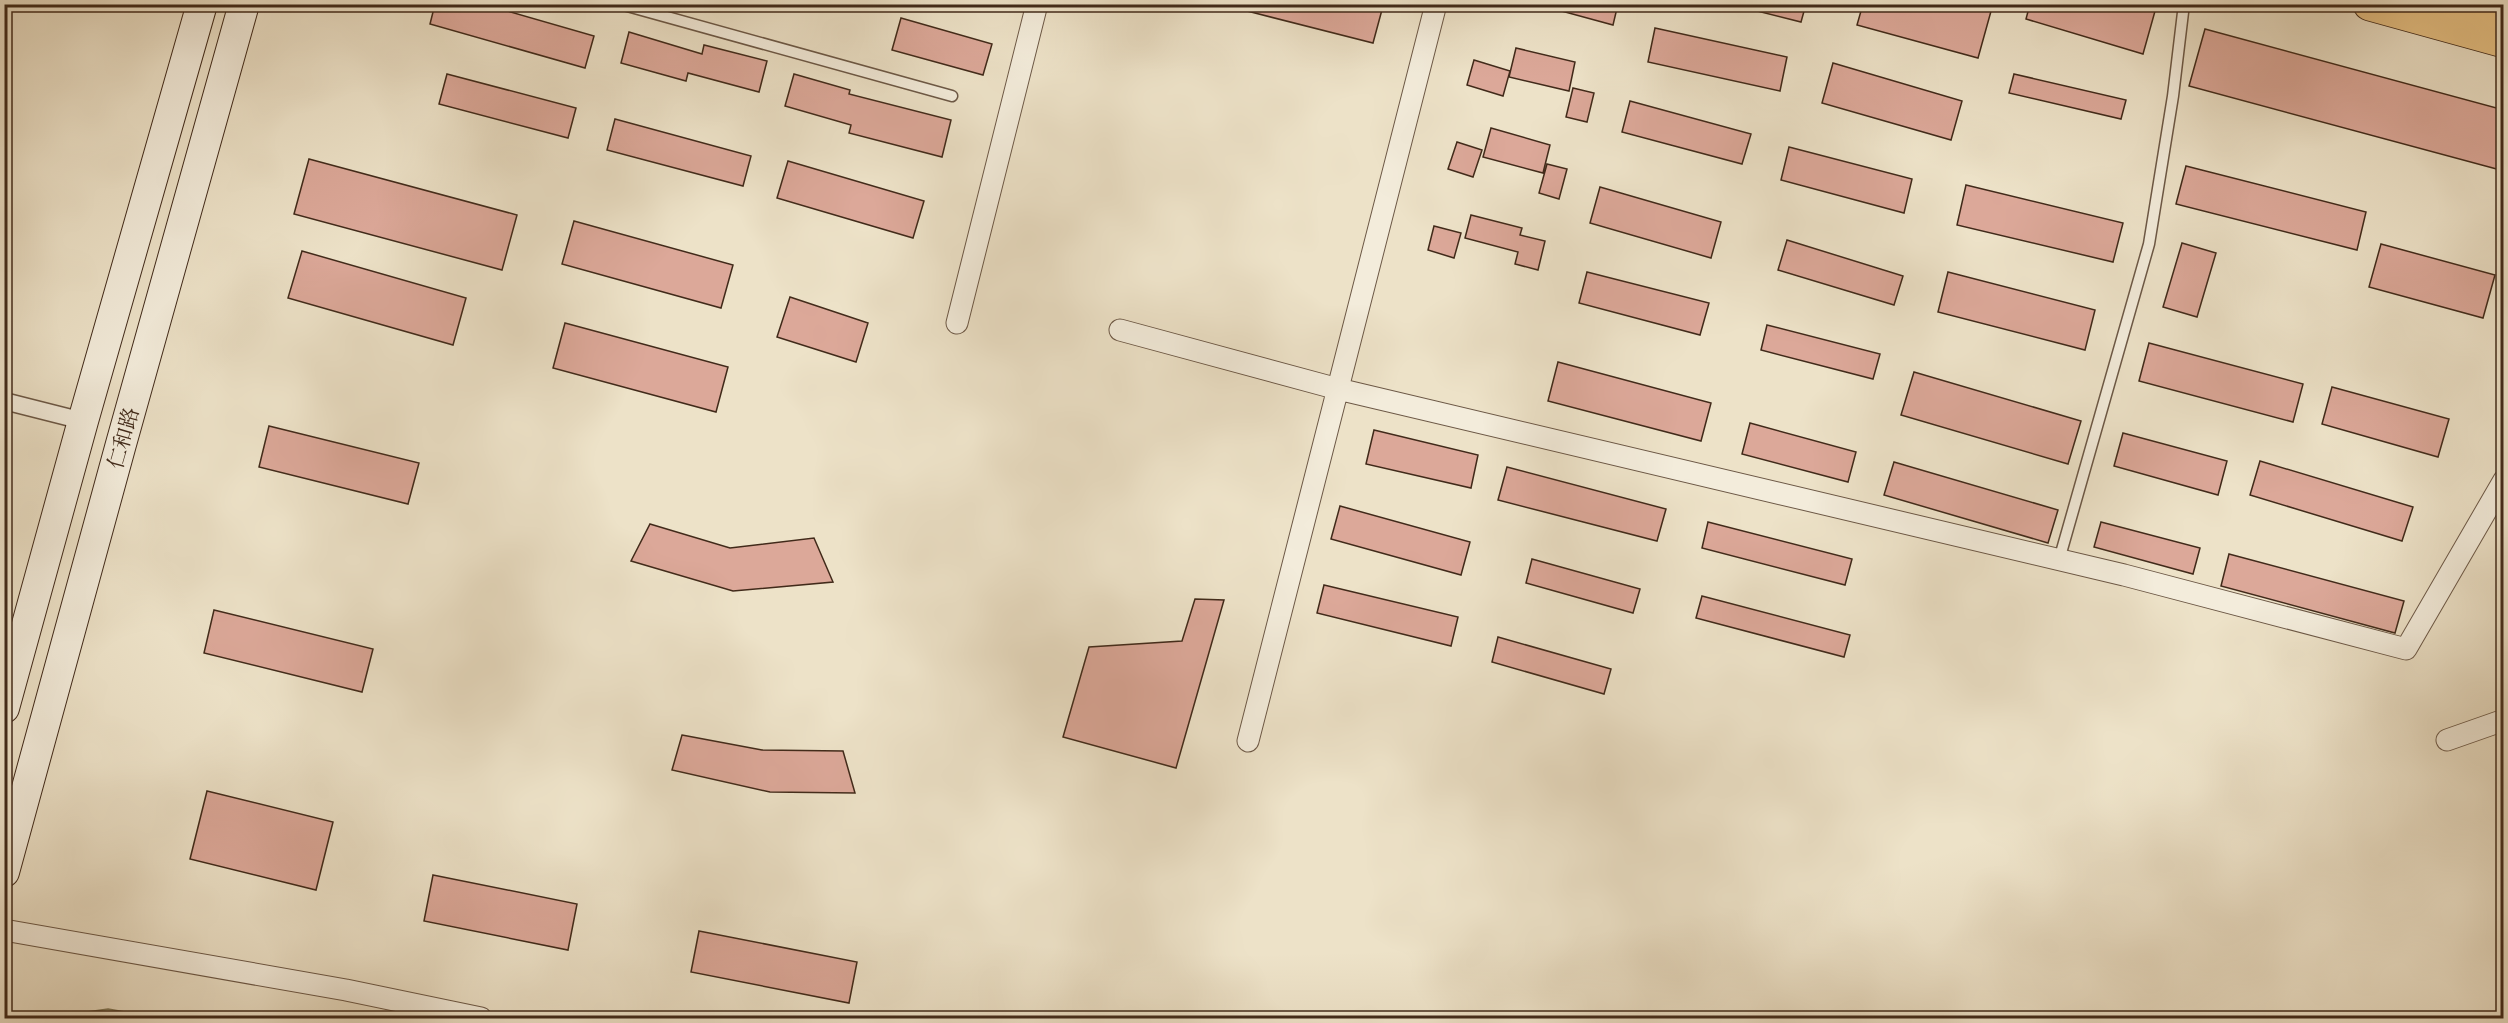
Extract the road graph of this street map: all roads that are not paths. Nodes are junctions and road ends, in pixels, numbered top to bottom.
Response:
1 (202, 4) edge
2 (244, 4) edge
3 (620, 4) edge
4 (1037, 4) edge
5 (1436, 4) edge
6 (2184, 4) edge
7 (2370, 4) edge
8 (2462, 4) edge
9 (2504, 16) edge
10 (2504, 41) edge
11 (952, 96) dead end
12 (957, 323) dead end
13 (1120, 330) dead end
14 (1338, 389) junction
15 (4, 401) edge
16 (82, 421) junction
17 (2504, 480) edge
18 (2059, 560) junction
19 (4, 708) edge
20 (2504, 720) edge
21 (2447, 740) dead end
22 (1248, 741) dead end
23 (4, 872) edge
24 (4, 930) edge
25 (481, 1018) edge

1 - 16 main road, 仁和路
2 - 23 main road, 仁和路
3 - 11 lane
4 - 12 street
5 - 14 street
6 - 18 lane
7 - 10 main road
8 - 9 main road
13 - 14 street
14 - 18 street
14 - 22 street
15 - 16 street
16 - 19 main road, 仁和路
17 - 18 street
20 - 21 street
24 - 25 street

